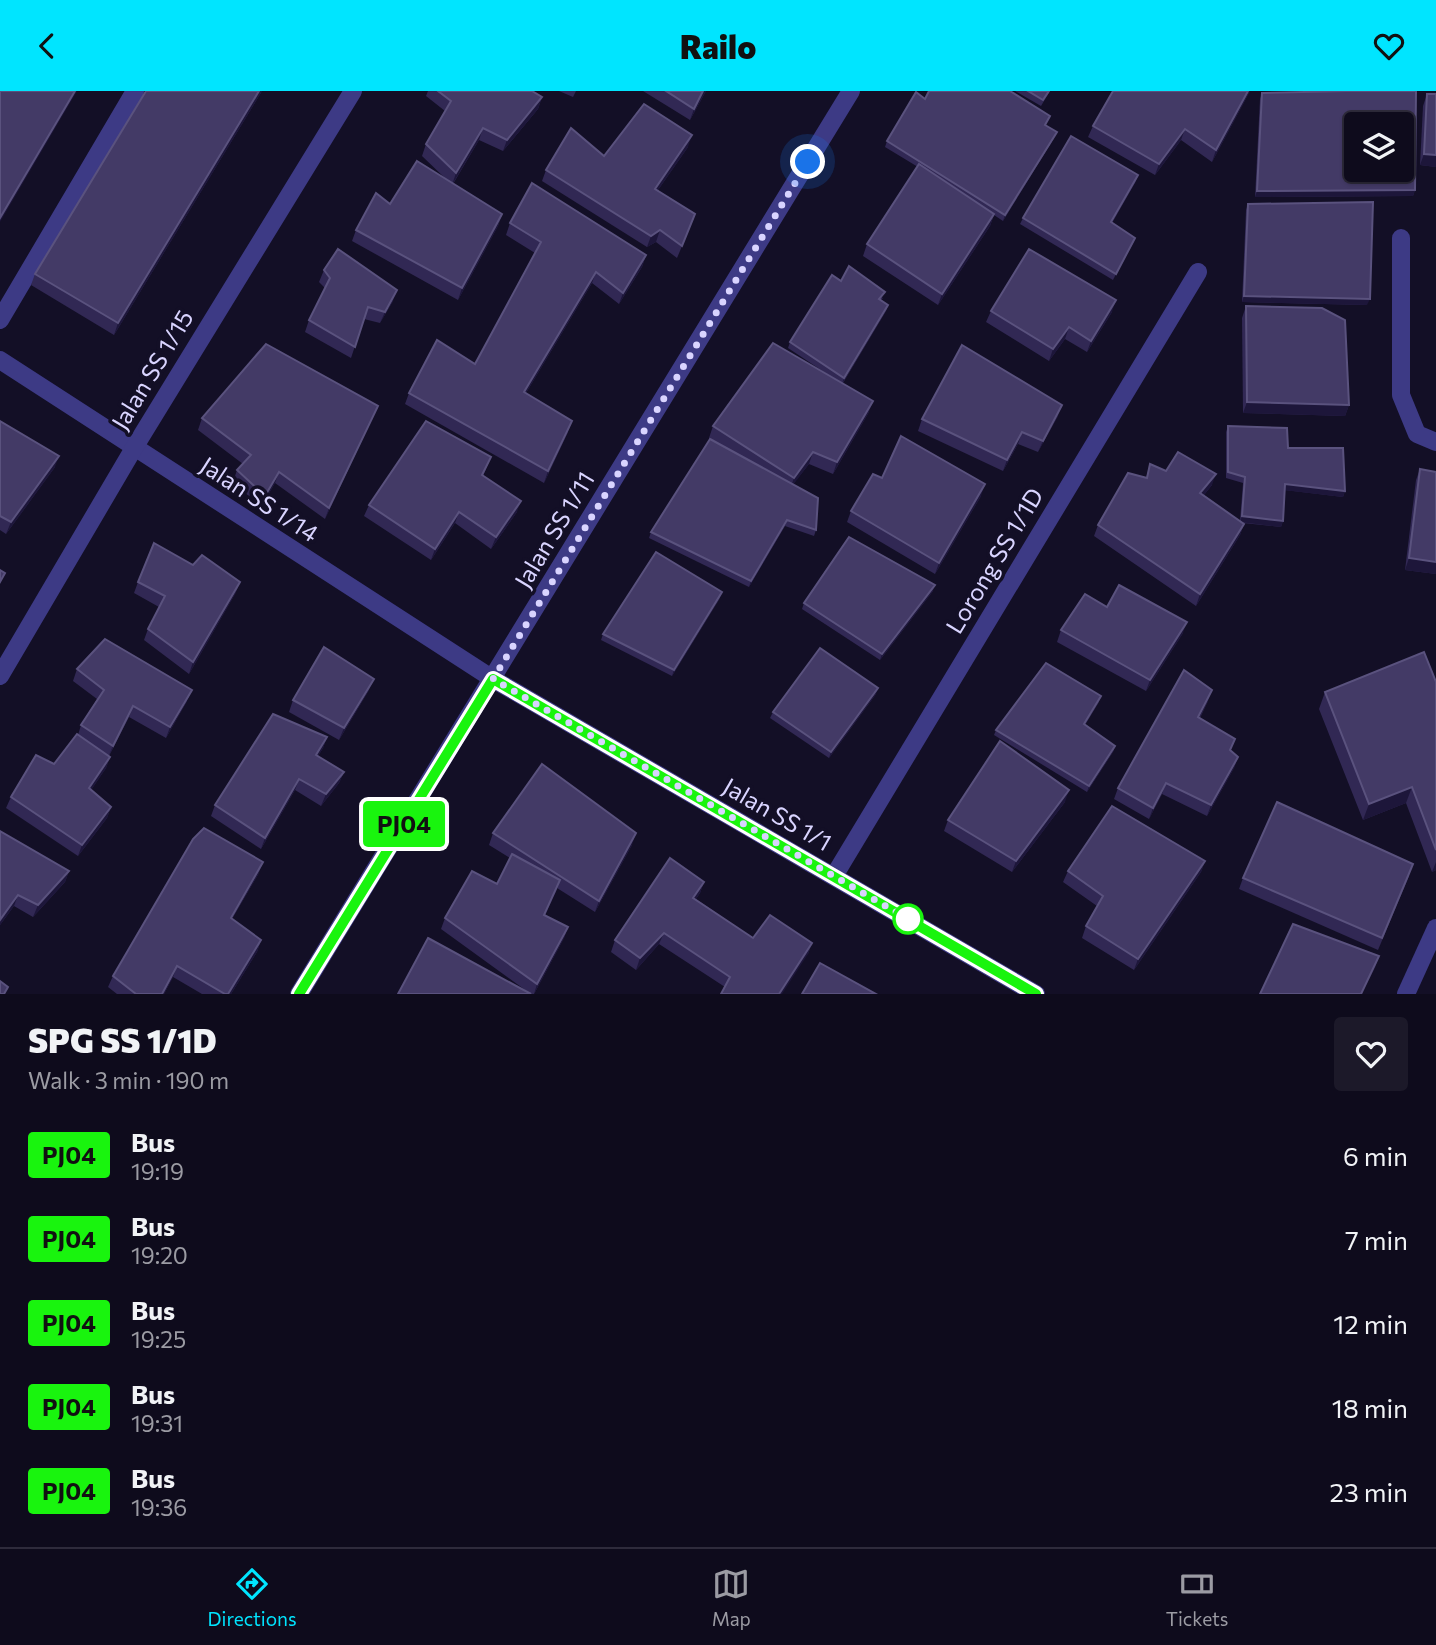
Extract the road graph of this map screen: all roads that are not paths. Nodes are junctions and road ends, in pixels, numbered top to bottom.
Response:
1 (135, 91) edge
2 (353, 91) edge
3 (851, 91) edge
4 (1401, 238) dead end
5 (1198, 272) dead end
6 (0, 320) edge
7 (0, 360) edge
8 (1436, 442) edge
9 (134, 448) junction
10 (0, 677) edge
11 (493, 679) junction
12 (834, 876) junction
13 (1436, 928) edge
14 (299, 994) edge
15 (1036, 994) edge
16 (1406, 994) edge

1 - 6 street
2 - 9 street, Jalan SS 1/15
3 - 11 street, Jalan SS 1/11
4 - 8 street
5 - 12 street, Lorong SS 1/1D
7 - 9 street, Jalan SS 1/14
9 - 10 street, Jalan SS 1/15
9 - 11 street, Jalan SS 1/14
11 - 12 street, Jalan SS 1/1
11 - 14 street, Jalan SS 1/11
12 - 15 street, Jalan SS 1/1
13 - 16 street

